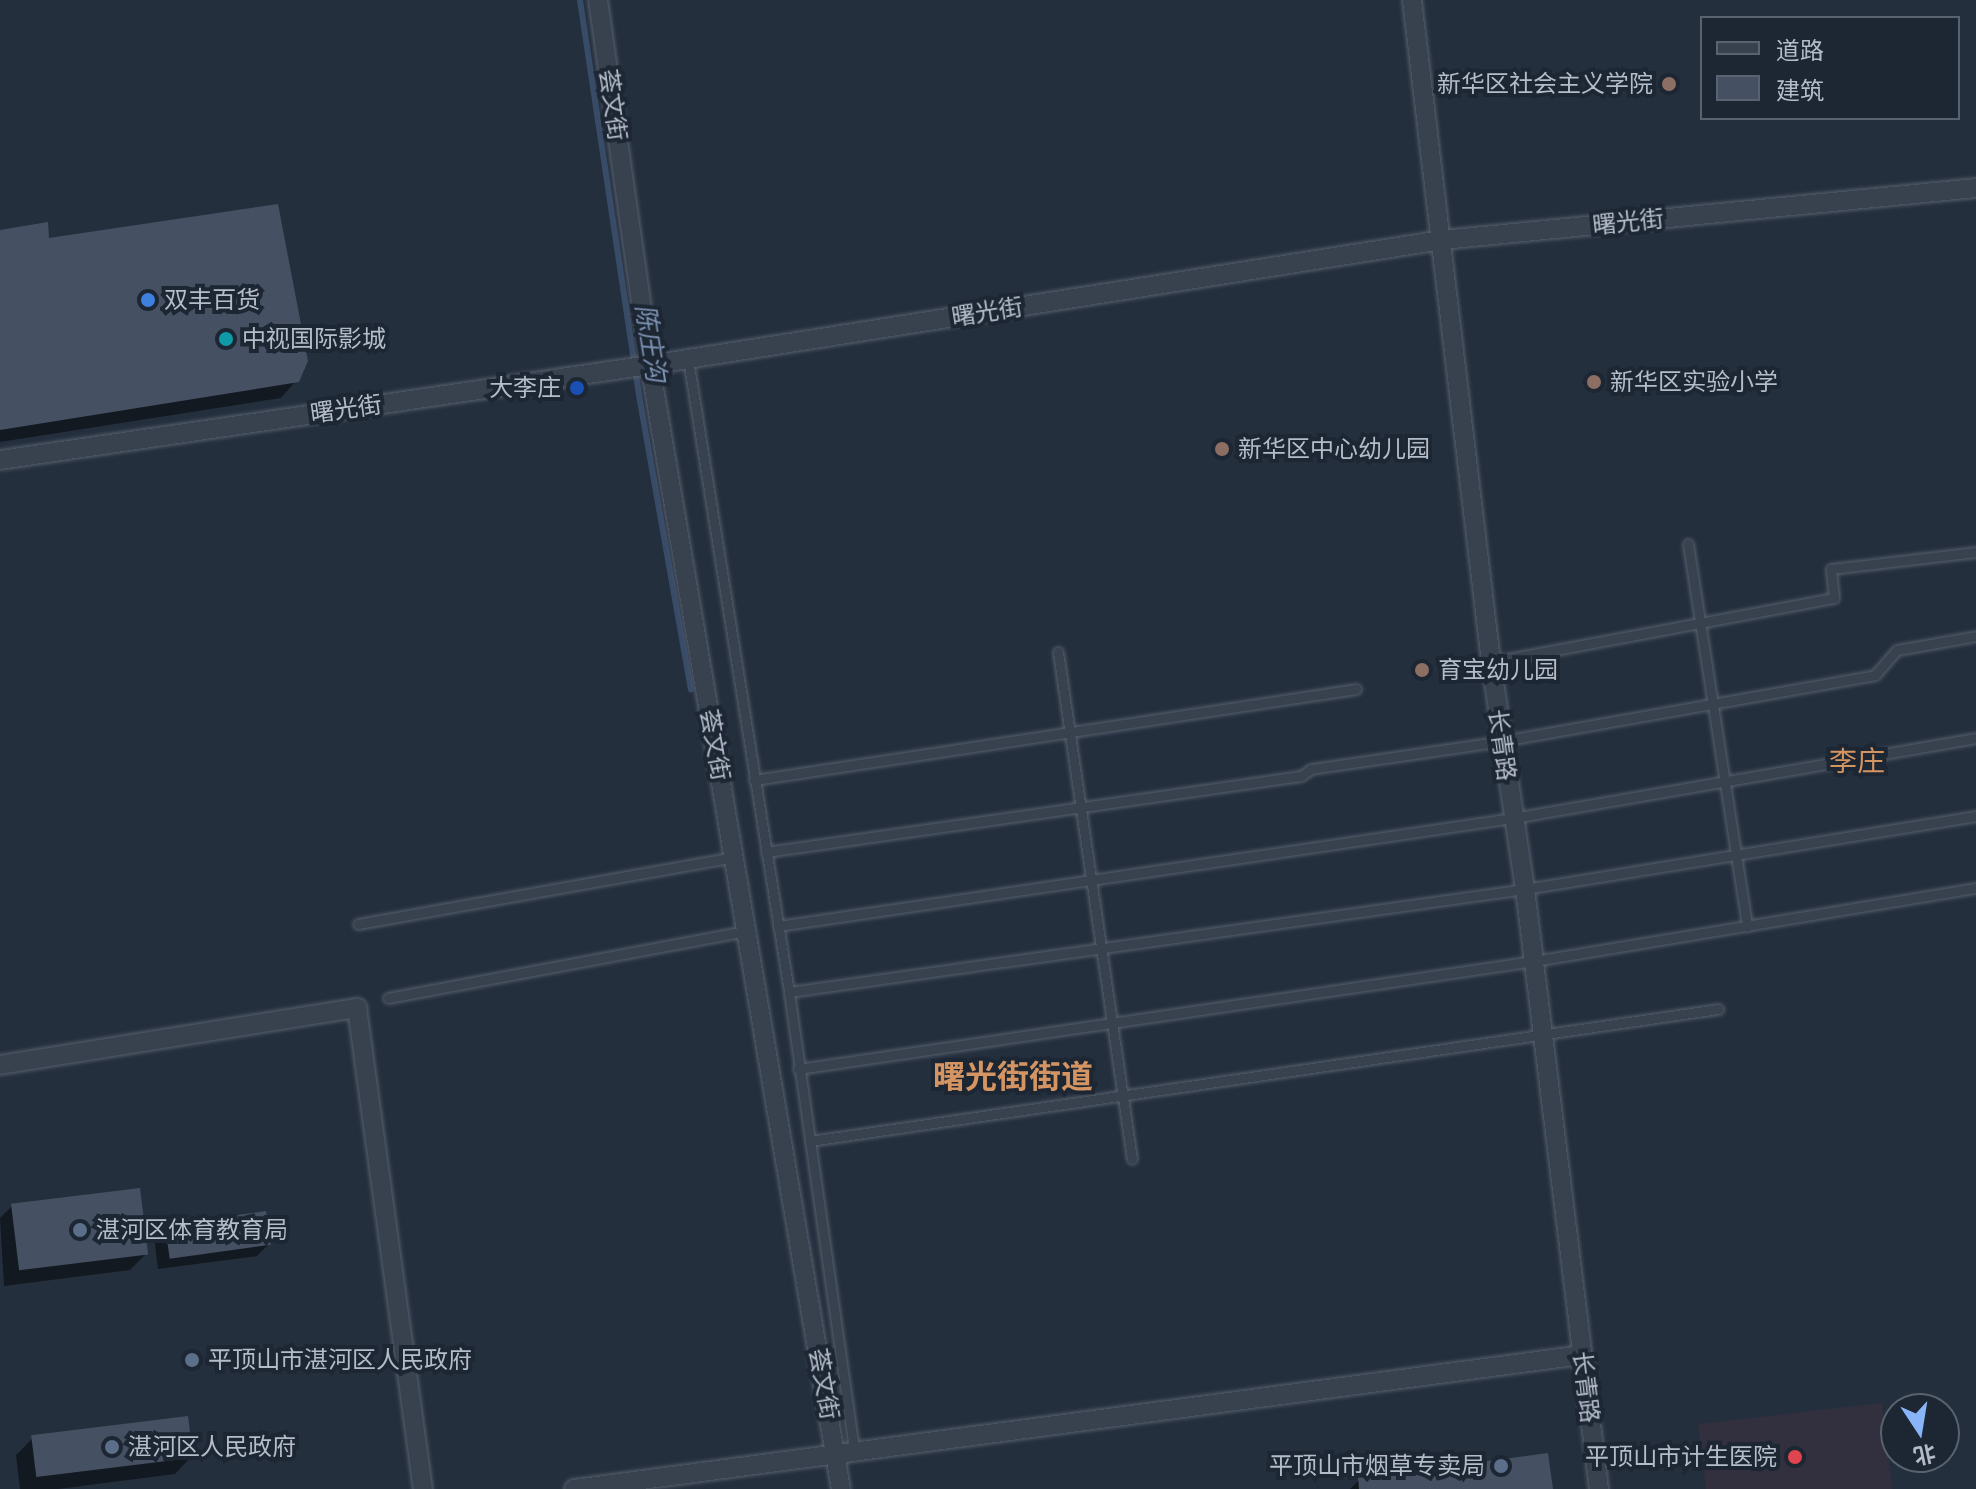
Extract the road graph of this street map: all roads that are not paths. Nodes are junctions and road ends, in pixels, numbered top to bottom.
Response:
1 (598, 0) edge
2 (1412, 0) edge
3 (1976, 188) edge
4 (1442, 240) junction
5 (688, 359) junction
6 (638, 367) junction
7 (0, 460) edge
8 (1688, 544) dead end
9 (1976, 552) edge
10 (1701, 623) junction
11 (1976, 636) edge
12 (1058, 652) dead end
13 (1491, 662) junction
14 (1356, 689) dead end
15 (1713, 701) junction
16 (1070, 732) junction
17 (1976, 738) edge
18 (1502, 741) junction
19 (754, 780) junction
20 (1725, 782) junction
21 (1081, 805) junction
22 (1976, 816) edge
23 (1513, 818) junction
24 (766, 852) junction
25 (1736, 856) junction
26 (734, 857) junction
27 (1092, 880) junction
28 (1976, 888) edge
29 (1525, 889) junction
30 (358, 924) dead end
31 (778, 926) junction
32 (1747, 926) junction
33 (746, 931) junction
34 (1101, 948) junction
35 (1534, 961) junction
36 (789, 992) junction
37 (388, 998) dead end
38 (1718, 1009) dead end
39 (1112, 1023) junction
40 (1543, 1037) junction
41 (0, 1065) edge
42 (798, 1069) junction
43 (1123, 1096) junction
44 (810, 1141) junction
45 (1132, 1159) dead end
46 (1582, 1355) junction
47 (855, 1453) junction
48 (836, 1455) junction
49 (423, 1489) edge
50 (574, 1489) edge
51 (841, 1489) edge
52 (1599, 1489) edge

1 - 6 street, 荟文街
2 - 4 street, 长青路
3 - 4 street, 曙光街
4 - 5 street, 曙光街
4 - 13 street, 长青路
5 - 6 street, 曙光街
5 - 19 lane
6 - 7 street, 曙光街
6 - 26 street, 荟文街
8 - 10 lane
9 - 10 lane
10 - 13 lane
10 - 15 lane
11 - 15 lane
12 - 16 lane
13 - 18 street, 长青路
14 - 16 lane
15 - 18 lane
15 - 20 lane
16 - 19 lane
16 - 21 lane
17 - 20 lane
18 - 21 lane
18 - 23 street, 长青路
19 - 24 lane
20 - 23 lane
20 - 25 lane
21 - 24 lane
21 - 27 lane
22 - 25 lane
23 - 27 lane
23 - 29 street, 长青路
24 - 31 lane
25 - 29 lane
25 - 32 lane
26 - 30 lane
26 - 33 street, 荟文街
27 - 31 lane
27 - 34 lane
28 - 32 lane
29 - 34 lane
29 - 35 street, 长青路
31 - 36 lane
32 - 35 lane
33 - 37 lane
33 - 48 street, 荟文街
34 - 36 lane
34 - 39 lane
35 - 39 lane
35 - 40 street, 长青路
36 - 42 lane
38 - 40 lane
39 - 42 lane
39 - 43 lane
40 - 43 lane
40 - 46 street, 长青路
41 - 49 street
42 - 44 lane
43 - 44 lane
43 - 45 lane
44 - 47 lane
46 - 47 street
46 - 52 street, 长青路
47 - 48 street
48 - 50 street
48 - 51 street, 荟文街

